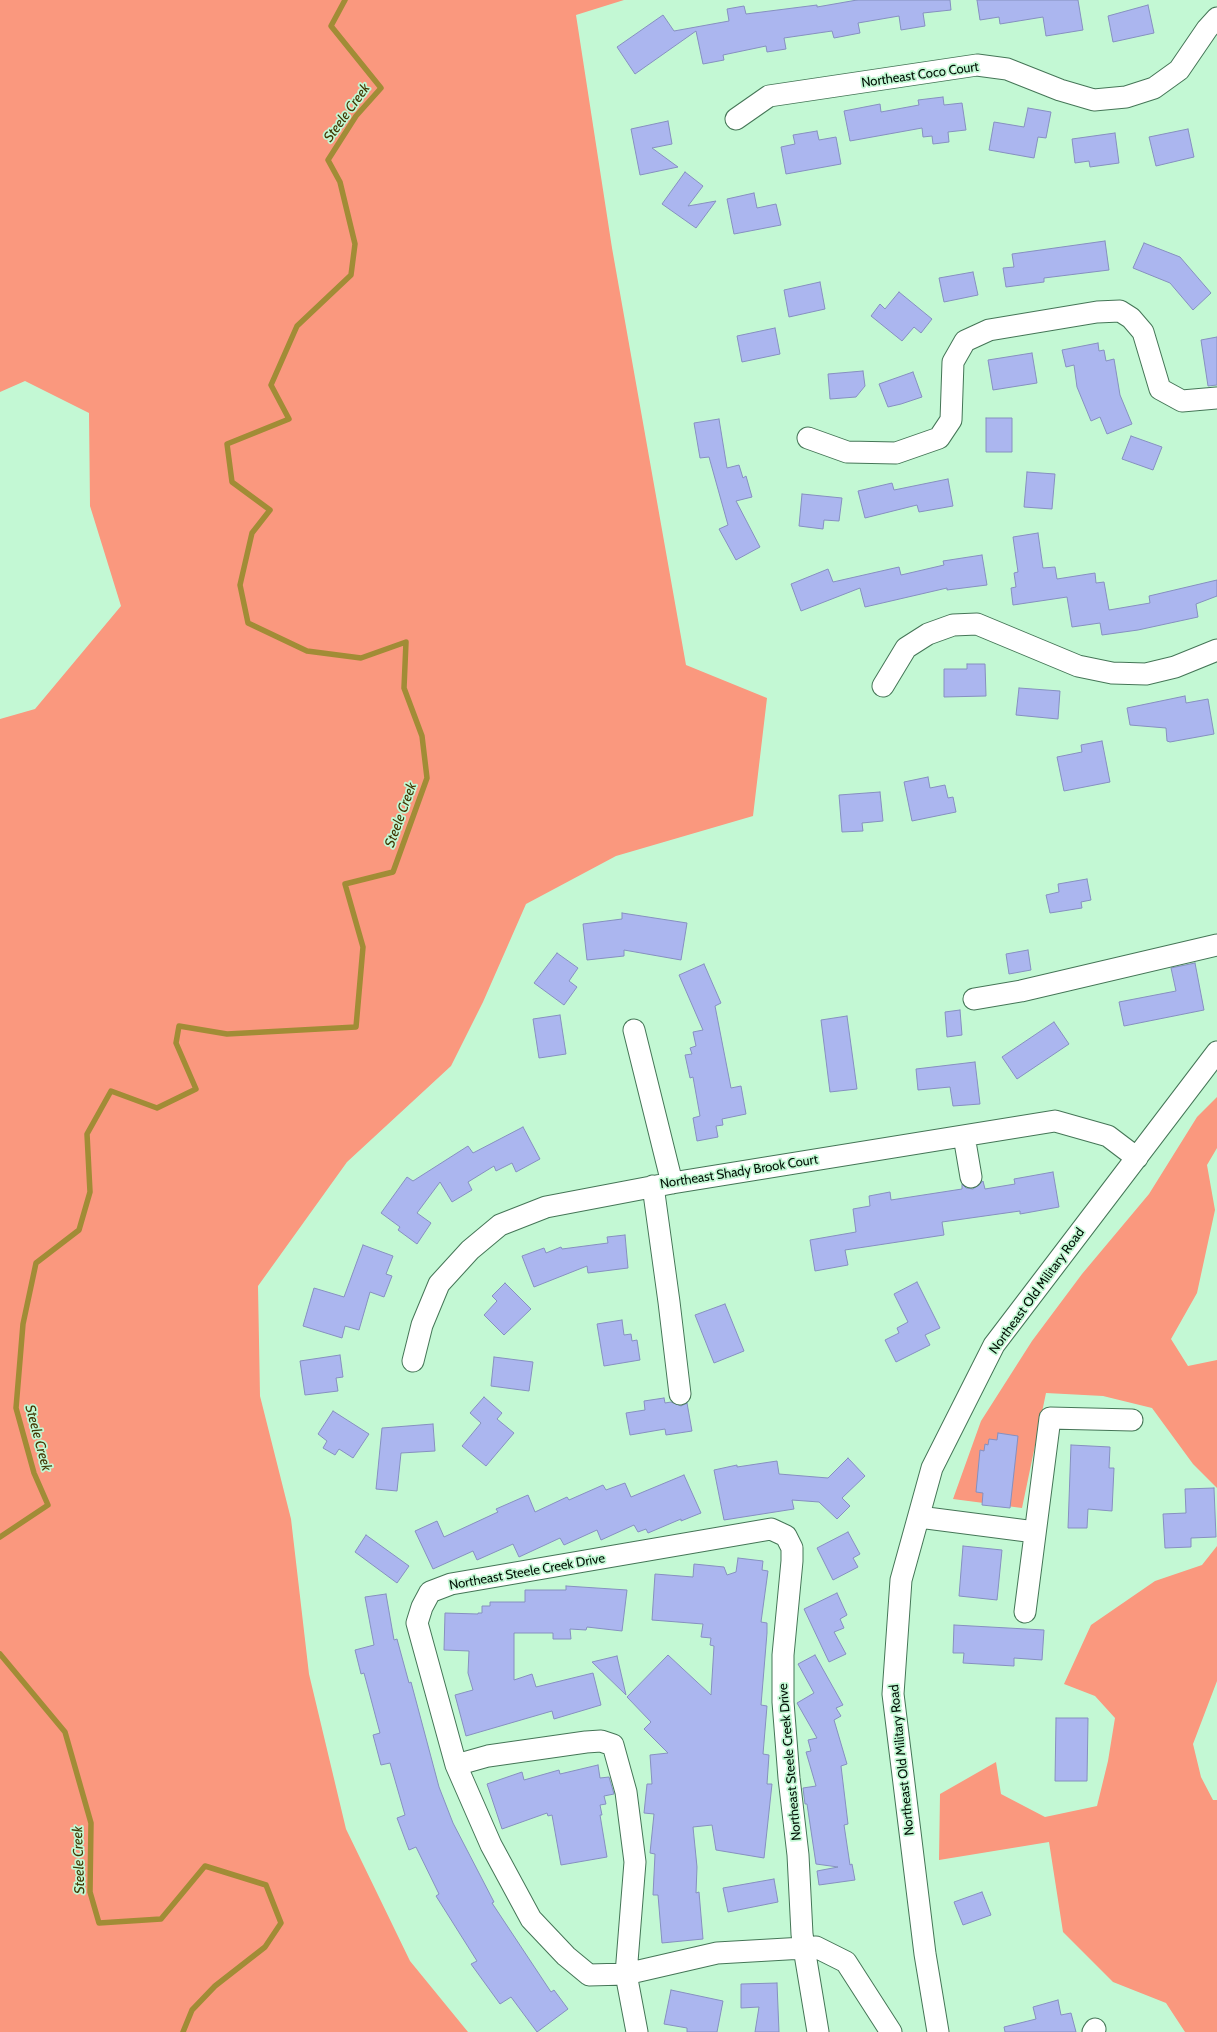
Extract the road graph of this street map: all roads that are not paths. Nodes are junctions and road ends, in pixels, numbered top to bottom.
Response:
1 (1217, 18) edge
2 (736, 119) dead end
3 (1217, 398) edge
4 (808, 438) dead end
5 (1217, 650) edge
6 (883, 686) dead end
7 (1217, 945) edge
8 (974, 998) dead end
9 (634, 1030) dead end
10 (1217, 1052) edge
11 (1217, 1078) edge
12 (1196, 1081) junction
13 (964, 1136) junction
14 (1137, 1158) junction
15 (971, 1177) dead end
16 (662, 1184) junction
17 (413, 1361) dead end
18 (680, 1394) dead end
19 (1132, 1420) dead end
20 (918, 1517) junction
21 (1035, 1532) junction
22 (1025, 1612) dead end
23 (456, 1765) junction
24 (804, 1948) junction
25 (626, 1974) junction
26 (637, 2032) edge
27 (818, 2032) edge
28 (891, 2032) edge
29 (938, 2032) edge

1 - 2 street, Northeast Coco Court
3 - 4 street
5 - 6 street
7 - 8 street
9 - 16 street
10 - 12 street, Northeast Old Military Road
11 - 12 street
12 - 14 street, Northeast Old Military Road
13 - 14 street, Northeast Shady Brook Court
13 - 15 street
13 - 16 street, Northeast Shady Brook Court
14 - 20 street, Northeast Old Military Road
16 - 17 street, Northeast Shady Brook Court
16 - 18 street
19 - 21 street
20 - 21 street
20 - 29 street, Northeast Old Military Road
21 - 22 street
23 - 24 street, Northeast Steele Creek Drive
23 - 25 street, Northeast Steele Creek Drive
23 - 25 street
24 - 25 street, Northeast Steele Creek Drive
24 - 27 street
24 - 28 street, Northeast Steele Creek Drive
25 - 26 street

